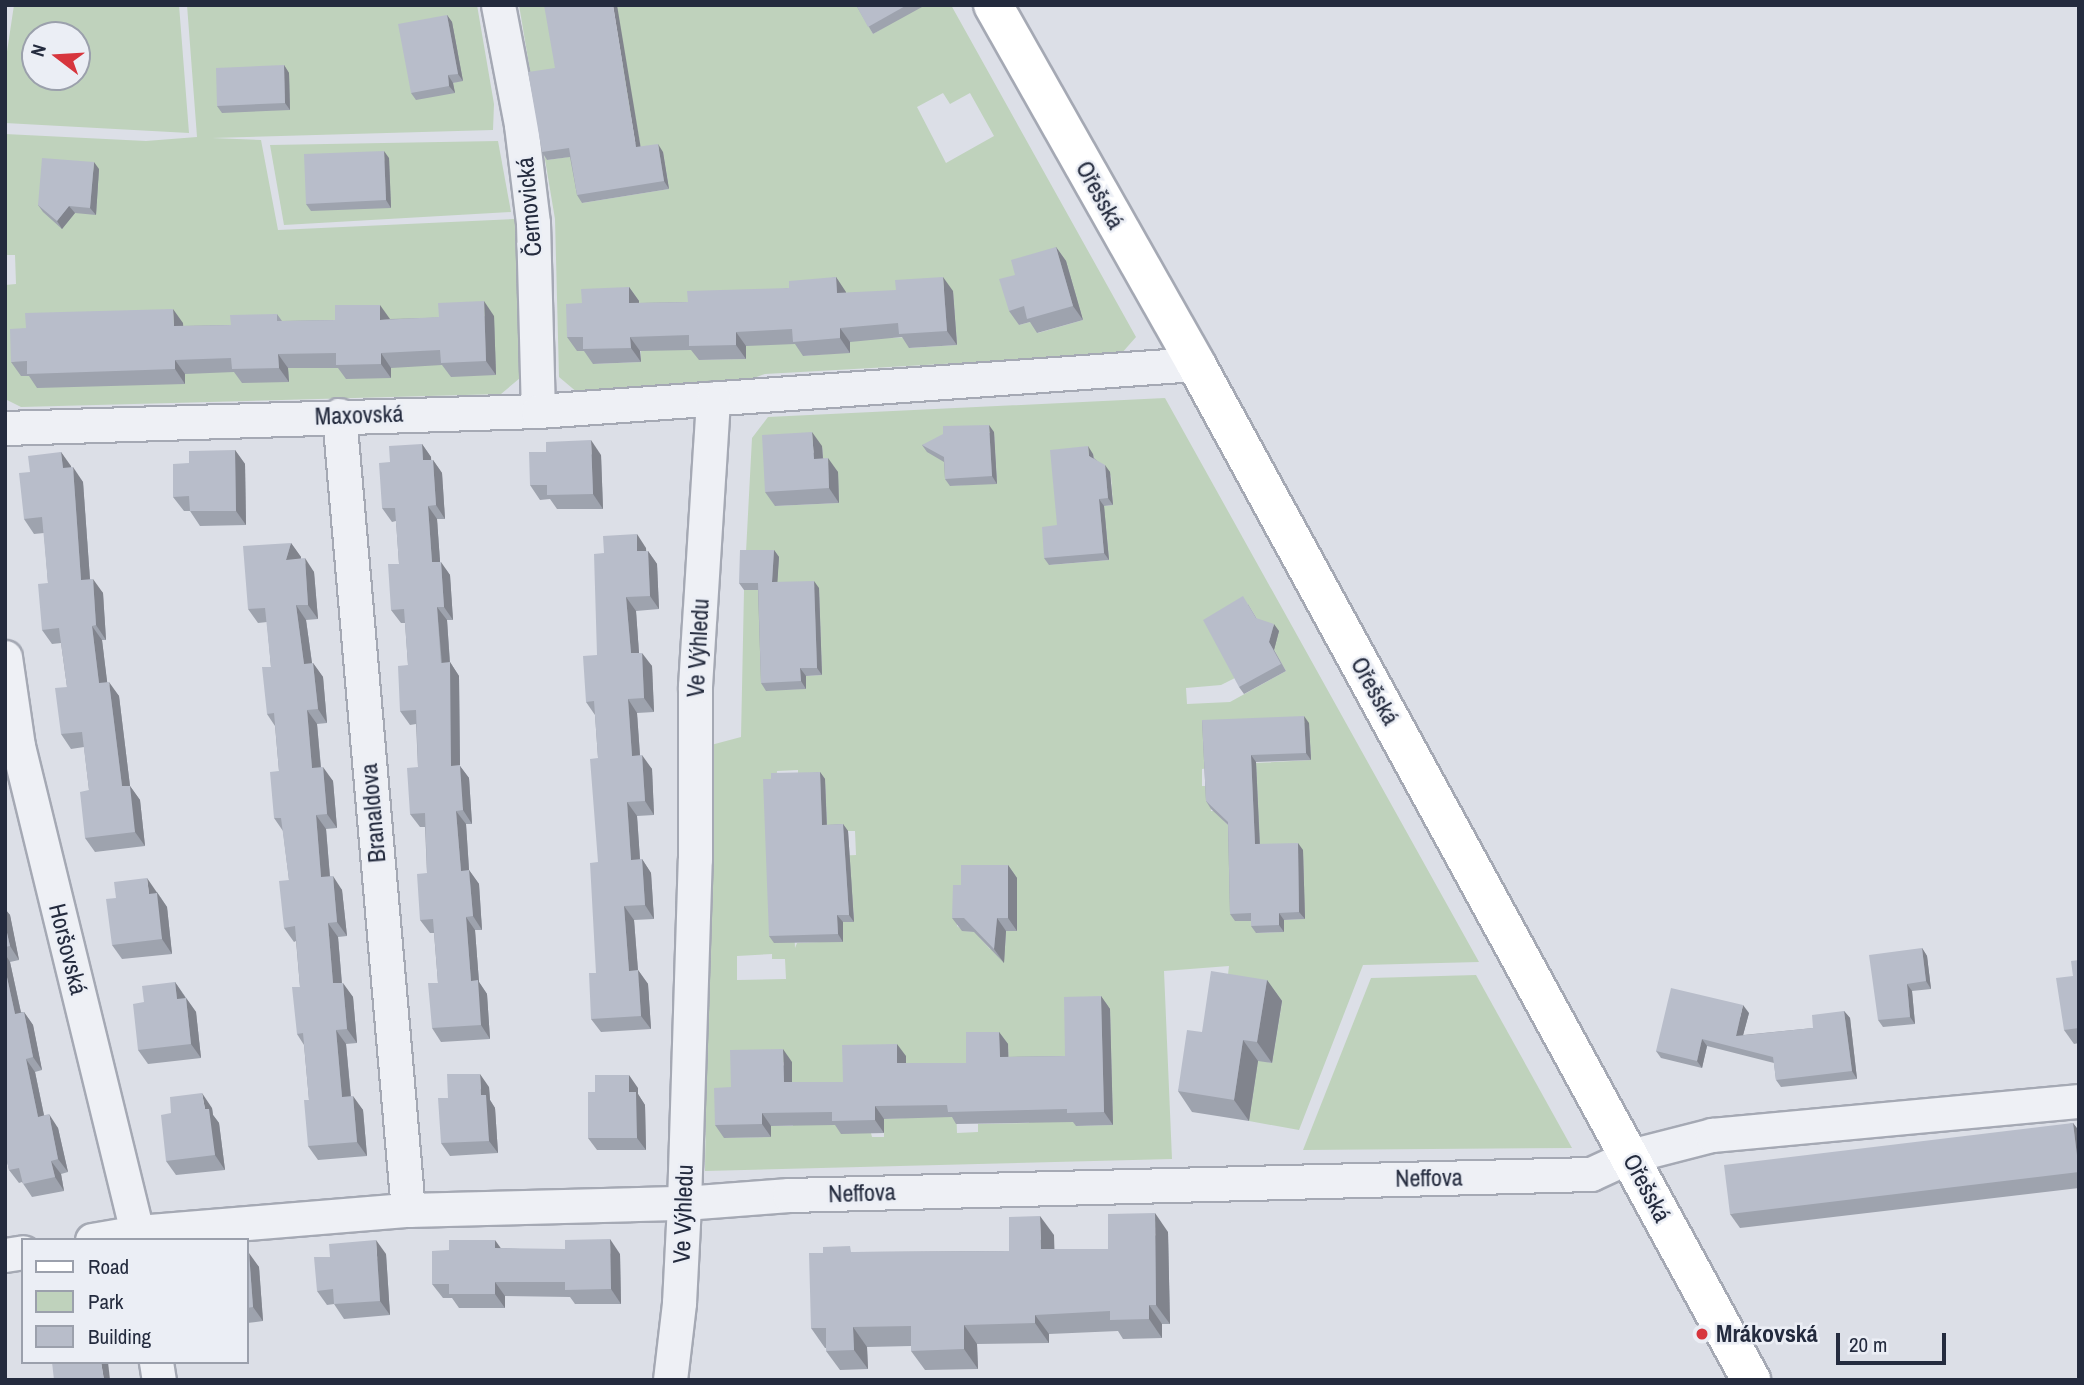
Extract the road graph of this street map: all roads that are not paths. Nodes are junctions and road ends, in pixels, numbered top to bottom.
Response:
1 (498, 5) edge
2 (993, 5) edge
3 (1196, 364) junction
4 (713, 400) junction
5 (538, 411) junction
6 (339, 415) junction
7 (5, 428) edge
8 (5, 657) edge
9 (2079, 1101) edge
10 (1630, 1156) junction
11 (684, 1203) junction
12 (408, 1210) junction
13 (138, 1236) edge
14 (115, 1238) edge
15 (670, 1380) edge
16 (1751, 1380) edge

1 - 5 street, Černovická
2 - 3 street, Ořešská
3 - 4 street
3 - 10 street, Ořešská
4 - 5 street, Maxovská
4 - 11 street, Ve Výhledu
5 - 6 street, Maxovská
6 - 7 street, Maxovská
6 - 12 street, Branaldova
8 - 13 street, Horšovská
9 - 10 street
10 - 11 street, Neffova
10 - 16 street, Ořešská
11 - 12 street, Neffova
11 - 15 street, Ve Výhledu
12 - 13 street, Neffova
13 - 14 street, Neffova

